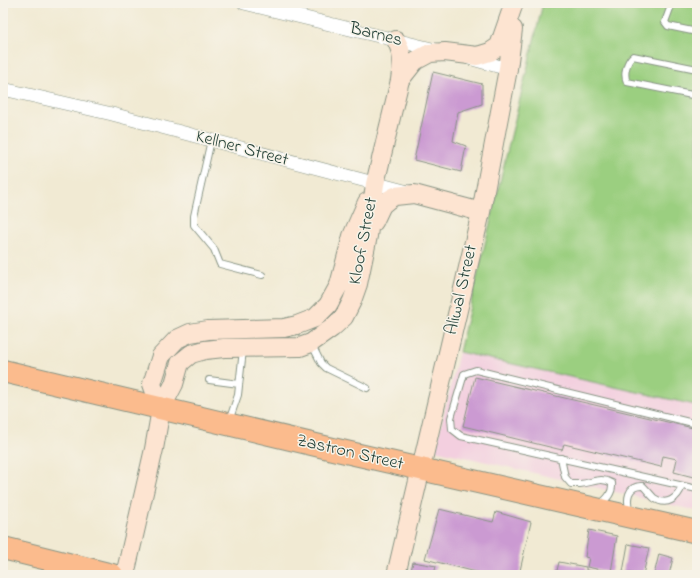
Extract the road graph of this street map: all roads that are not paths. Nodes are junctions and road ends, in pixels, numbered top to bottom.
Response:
1 (244, 3) edge
2 (515, 3) edge
3 (672, 3) edge
4 (697, 32) edge
5 (396, 40) junction
6 (445, 52) junction
7 (508, 69) junction
8 (697, 69) edge
9 (400, 80) junction
10 (3, 89) edge
11 (697, 96) edge
12 (211, 140) junction
13 (375, 184) junction
14 (414, 194) junction
15 (481, 212) junction
16 (368, 236) junction
17 (262, 275) dead end
18 (311, 343) junction
19 (244, 348) junction
20 (3, 371) edge
21 (208, 380) dead end
22 (239, 384) junction
23 (367, 388) dead end
24 (162, 409) junction
25 (228, 424) junction
26 (697, 424) edge
27 (561, 458) junction
28 (421, 469) junction
29 (682, 486) junction
30 (697, 489) edge
31 (595, 509) junction
32 (632, 517) junction
33 (697, 532) edge
34 (3, 548) edge
35 (112, 575) edge
36 (125, 575) edge
37 (396, 575) edge

1 - 5 street, Barnes
2 - 6 main road
2 - 7 main road, Aliwal Street
3 - 4 lane
5 - 6 street, Barnes
5 - 9 main road
6 - 7 street, Barnes
6 - 9 main road
7 - 15 main road, Aliwal Street
8 - 11 lane
9 - 13 main road
10 - 12 street, Kellner Street
12 - 13 street, Kellner Street
12 - 17 lane
13 - 14 street, Kellner Street
13 - 16 main road, Kloof Street
13 - 24 main road, Kloof Street
14 - 15 main road, Kellner Street
14 - 16 main road
15 - 28 main road, Aliwal Street
16 - 18 main road, Kloof Street
18 - 19 main road, Kloof Street
18 - 23 lane
19 - 22 lane
19 - 24 main road, Kloof Street
20 - 24 highway, Zastron Street
21 - 22 lane
22 - 25 lane
24 - 25 highway, Zastron Street
24 - 36 main road
25 - 28 highway, Zastron Street
26 - 27 lane
27 - 29 lane
27 - 31 lane
28 - 31 highway, Zastron Street
28 - 37 main road, Aliwal Street
29 - 30 lane
29 - 32 lane
31 - 32 highway, Zastron Street
32 - 33 highway, Zastron Street
34 - 35 highway

